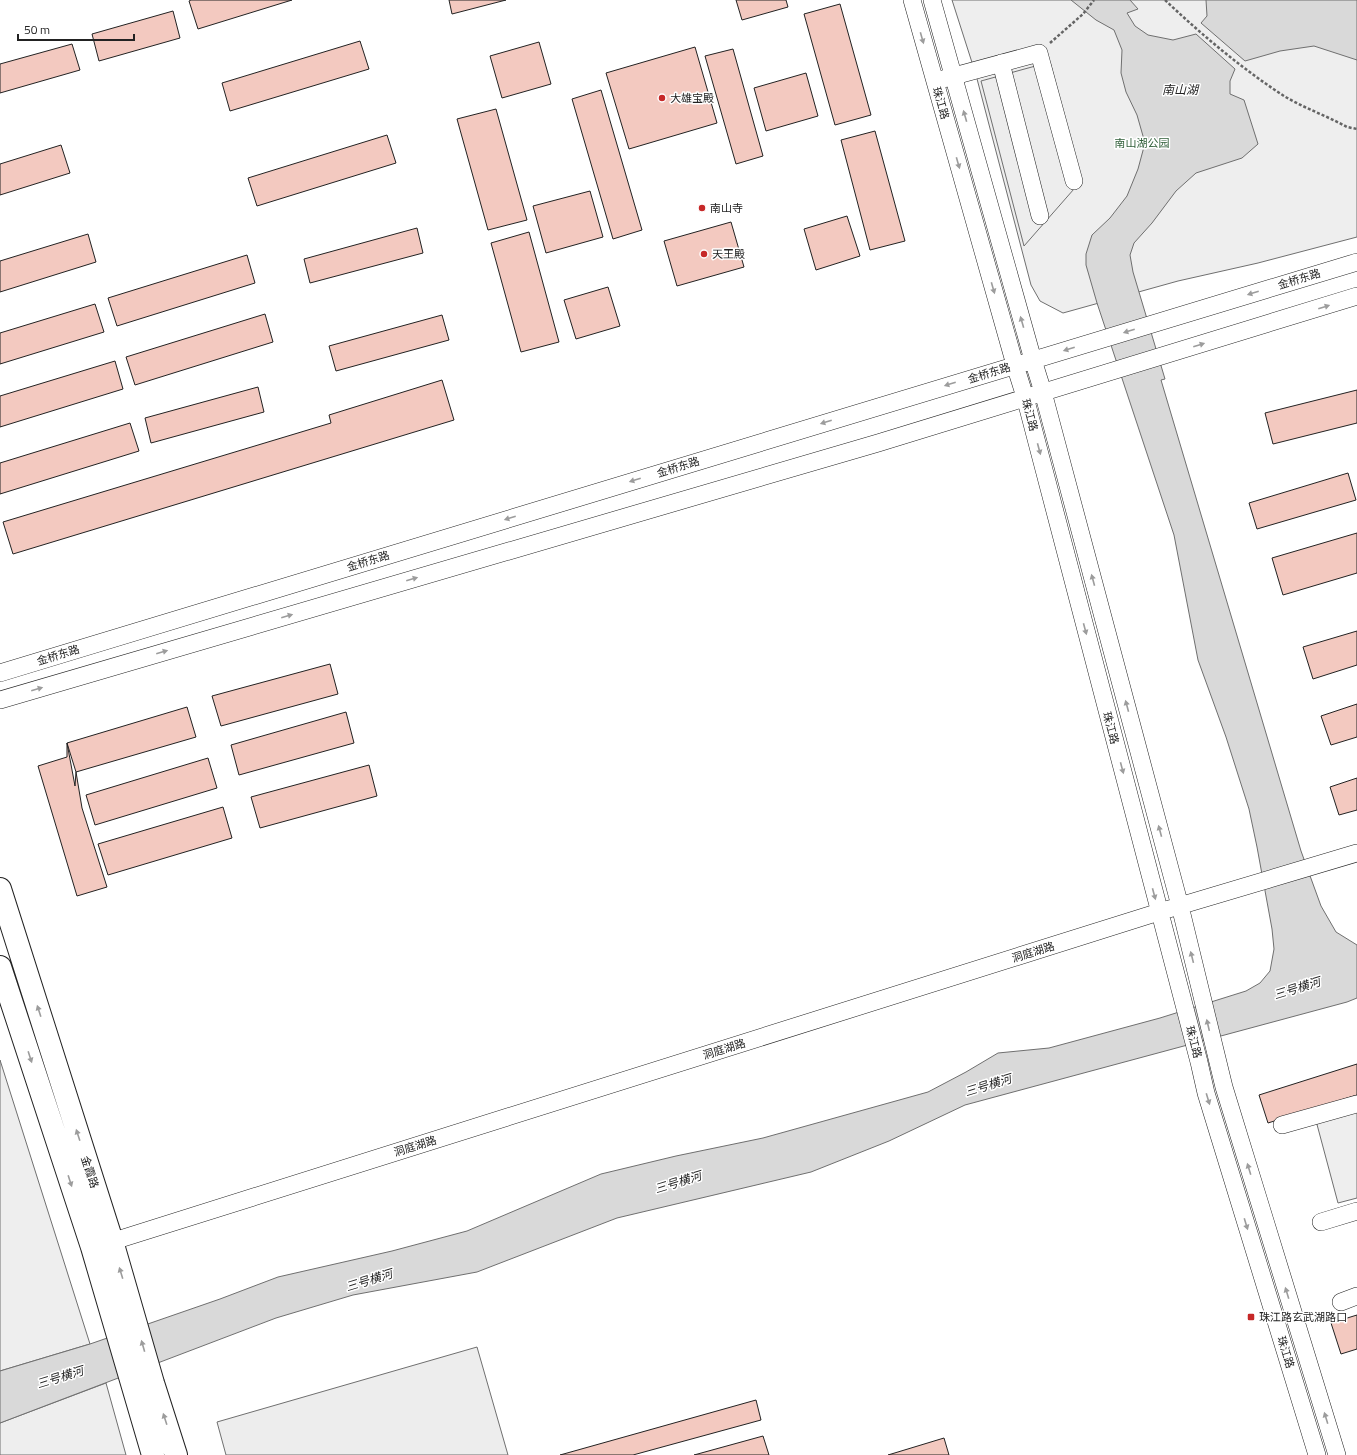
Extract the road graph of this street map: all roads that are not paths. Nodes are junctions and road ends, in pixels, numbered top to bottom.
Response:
1 (912, 0) edge
2 (932, 0) edge
3 (1001, 63) junction
4 (935, 82) junction
5 (1074, 182) dead end
6 (1040, 216) dead end
7 (1357, 262) edge
8 (1357, 296) edge
9 (1033, 360) junction
10 (1015, 365) junction
11 (1043, 392) junction
12 (1025, 397) junction
13 (0, 673) edge
14 (0, 700) edge
15 (1357, 853) edge
16 (0, 889) edge
17 (1180, 906) junction
18 (1159, 912) junction
19 (0, 967) edge
20 (1357, 1104) edge
21 (1282, 1125) dead end
22 (1357, 1211) edge
23 (1321, 1222) dead end
24 (102, 1244) junction
25 (1357, 1296) edge
26 (1341, 1302) dead end
27 (123, 1314) junction
28 (154, 1455) edge
29 (176, 1455) edge
30 (1317, 1455) edge
31 (1337, 1455) edge

1 -> 4 street, 珠江路
9 -> 2 street, 珠江路
3 - 4 street
3 - 5 street
3 - 6 street
4 -> 10 street, 珠江路
7 -> 9 street, 金桥东路
11 -> 8 street
9 - 10 street, 金桥东路
9 - 11 street, 珠江路
10 - 12 street, 珠江路
10 -> 13 street, 金桥东路
11 - 12 street
17 -> 11 street, 珠江路
14 -> 12 street
12 -> 18 street, 珠江路
15 - 17 street, 洞庭湖路
24 -> 16 main road, 金霞路
17 - 18 street, 洞庭湖路
31 -> 17 street, 珠江路
18 - 24 street, 洞庭湖路
18 -> 30 street, 珠江路
19 -> 24 main road, 金霞路
20 - 21 street
22 - 23 street
24 - 27 main road, 金霞路
25 - 26 street
27 - 28 main road, 金霞路
29 -> 27 main road, 金霞路

